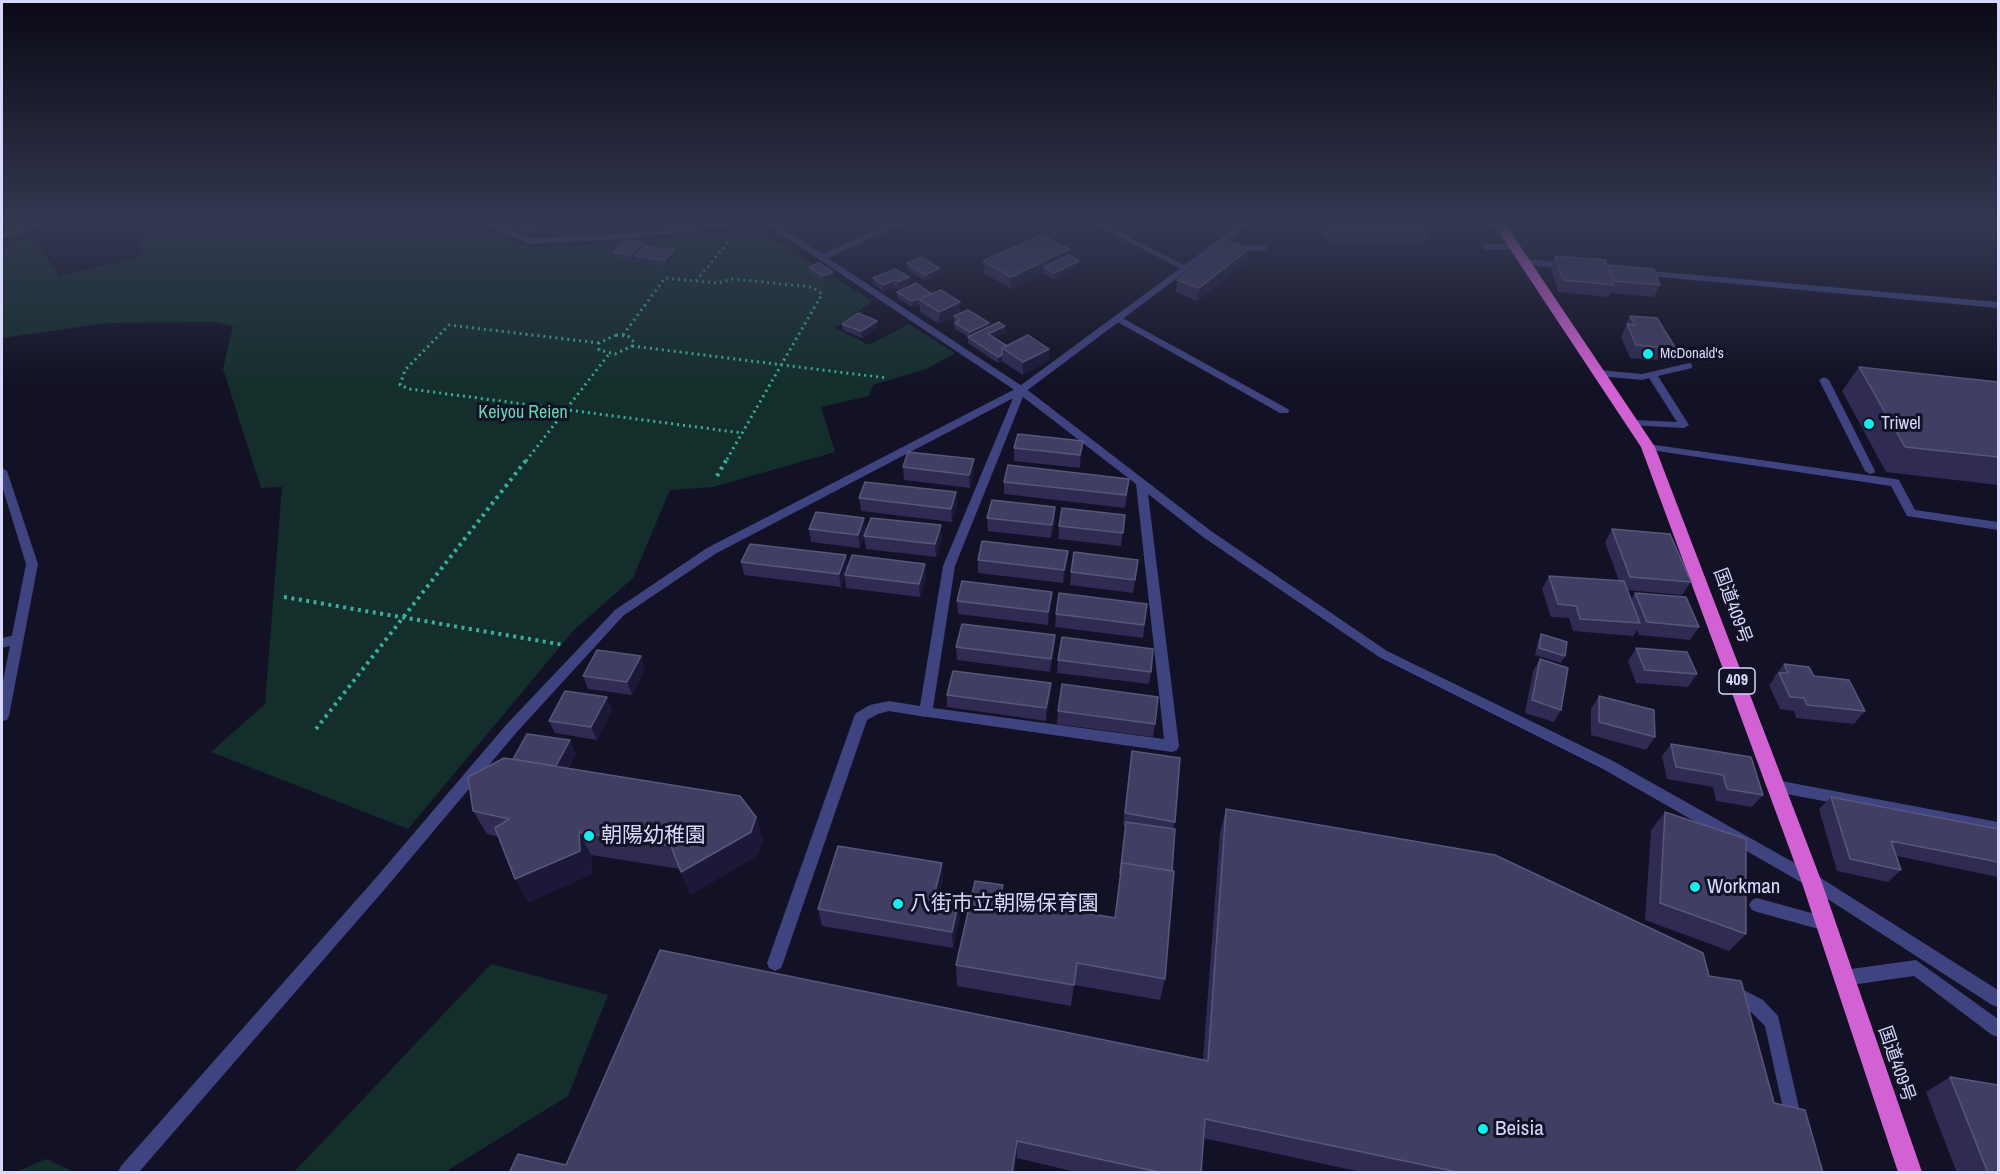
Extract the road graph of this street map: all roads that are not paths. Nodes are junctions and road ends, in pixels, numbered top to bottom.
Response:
1 (849, 277) edge
2 (1174, 277) edge
3 (1536, 277) edge
4 (1685, 277) edge
5 (1998, 305) edge
6 (1117, 318) junction
7 (1689, 366) dead end
8 (1600, 373) junction
9 (1652, 375) junction
10 (1824, 380) dead end
11 (1021, 390) junction
12 (1284, 411) dead end
13 (1633, 423) junction
14 (1648, 447) junction
15 (2, 471) edge
16 (1870, 471) dead end
17 (1141, 483) junction
18 (8, 512) edge
19 (1998, 526) edge
20 (16, 640) junction
21 (2, 643) edge
22 (927, 712) junction
23 (2, 716) edge
24 (1776, 786) junction
25 (1998, 828) edge
26 (1811, 880) junction
27 (1756, 905) dead end
28 (1826, 924) junction
29 (775, 963) dead end
30 (1844, 978) junction
31 (1727, 990) edge
32 (1998, 999) edge
33 (1998, 1029) edge
34 (1797, 1138) edge
35 (127, 1173) edge
36 (1910, 1173) edge

1 - 11 street
2 - 6 street
3 - 8 highway, 国道409号 / 409
4 - 5 street
6 - 11 street
6 - 12 street
7 - 9 street
8 - 9 street
8 - 13 highway, 国道409号 / 409
9 - 13 street
10 - 16 street
11 - 17 street
11 - 22 street
11 - 35 street
13 - 14 highway, 国道409号 / 409
14 - 19 street
14 - 24 highway, 国道409号 / 409
15 - 18 street
17 - 22 street
17 - 26 street
18 - 20 street
20 - 21 street
20 - 23 street
22 - 29 street
24 - 25 street
24 - 26 highway, 国道409号 / 409
26 - 28 highway, 国道409号 / 409
26 - 32 street
27 - 28 street
28 - 30 highway, 国道409号 / 409
30 - 33 street
30 - 36 highway, 国道409号 / 409
31 - 34 street

